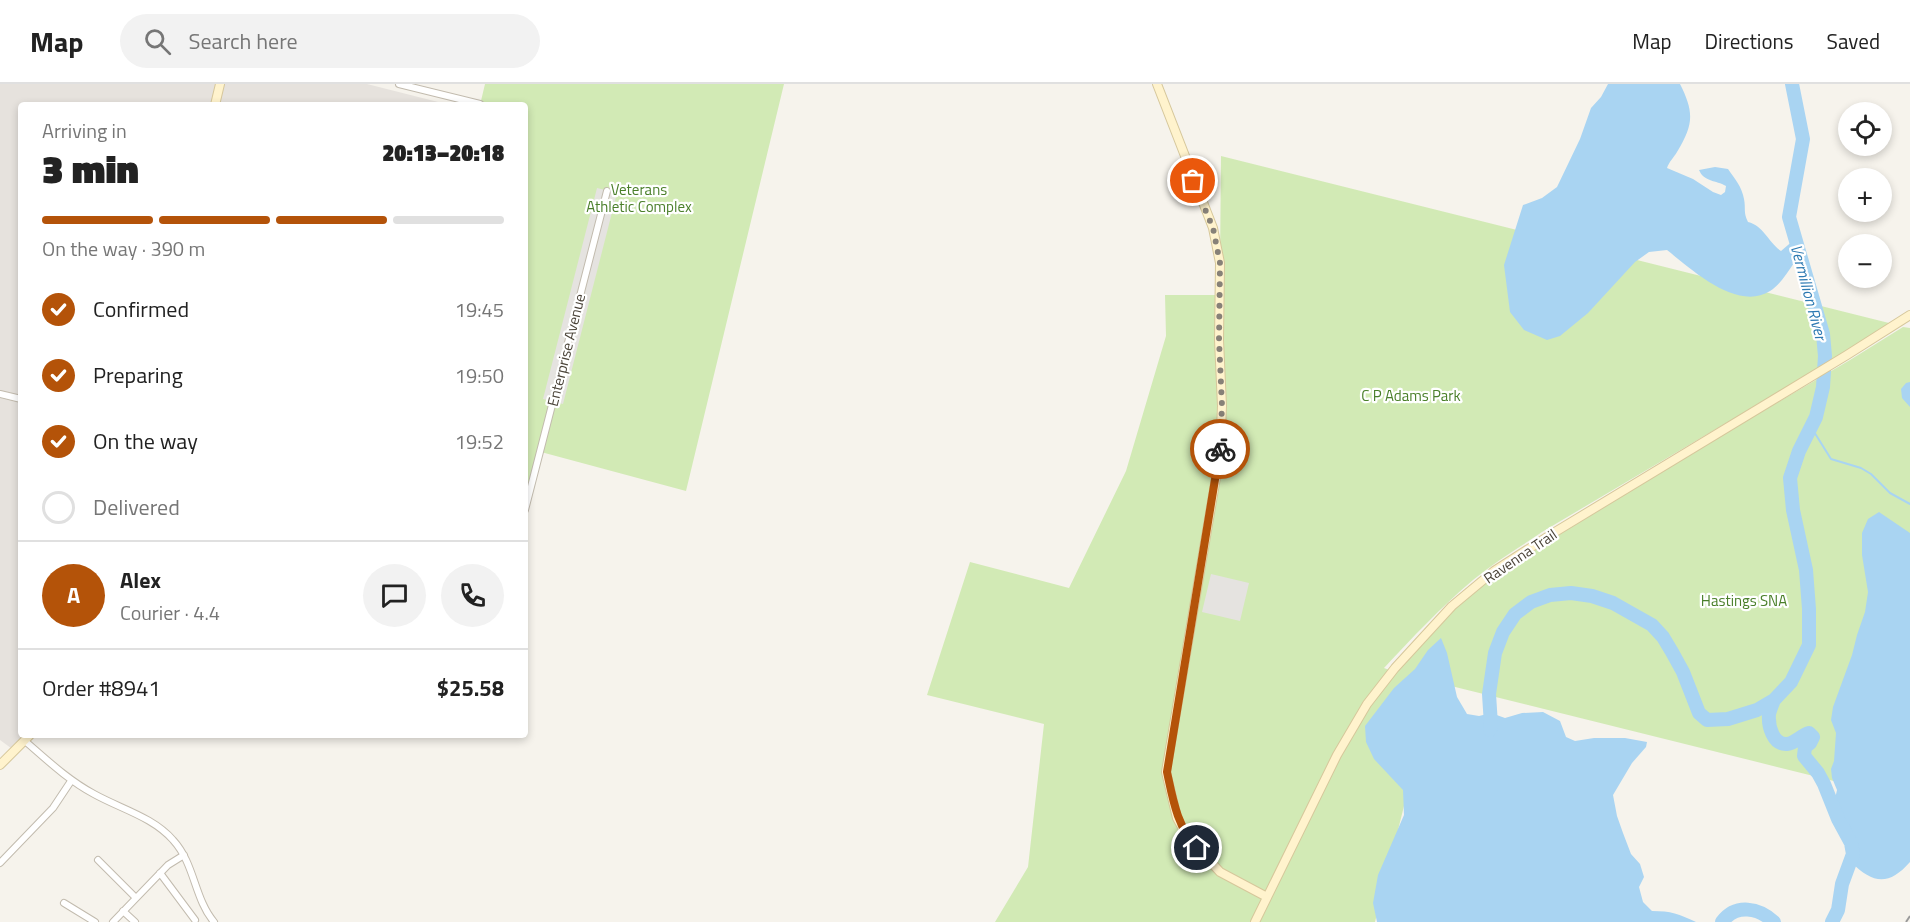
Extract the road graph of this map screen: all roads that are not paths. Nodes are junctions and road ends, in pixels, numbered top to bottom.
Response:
1 (220, 84) edge
2 (399, 84) edge
3 (1156, 84) edge
4 (216, 102) edge
5 (472, 102) edge
6 (607, 191) dead end
7 (1910, 315) edge
8 (0, 394) edge
9 (18, 398) edge
10 (528, 498) edge
11 (27, 738) edge
12 (0, 765) edge
13 (71, 781) junction
14 (184, 855) junction
15 (98, 860) dead end
16 (0, 863) edge
17 (160, 873) junction
18 (1267, 897) junction
19 (136, 898) junction
20 (64, 903) dead end
21 (123, 911) junction
22 (195, 920) dead end
23 (95, 922) edge
24 (113, 922) edge
25 (135, 922) edge
26 (214, 922) edge
27 (1255, 922) edge

1 - 4 street
2 - 5 street
3 - 18 street
6 - 10 street, Enterprise Avenue
7 - 18 street, Ravenna Trail
8 - 9 street
11 - 12 street
11 - 13 street
13 - 14 street
13 - 16 street
14 - 17 street
14 - 26 street
15 - 19 street
17 - 19 street
17 - 22 street
18 - 27 street, Ravenna Trail
19 - 21 street
20 - 23 street
21 - 24 street
21 - 25 street

